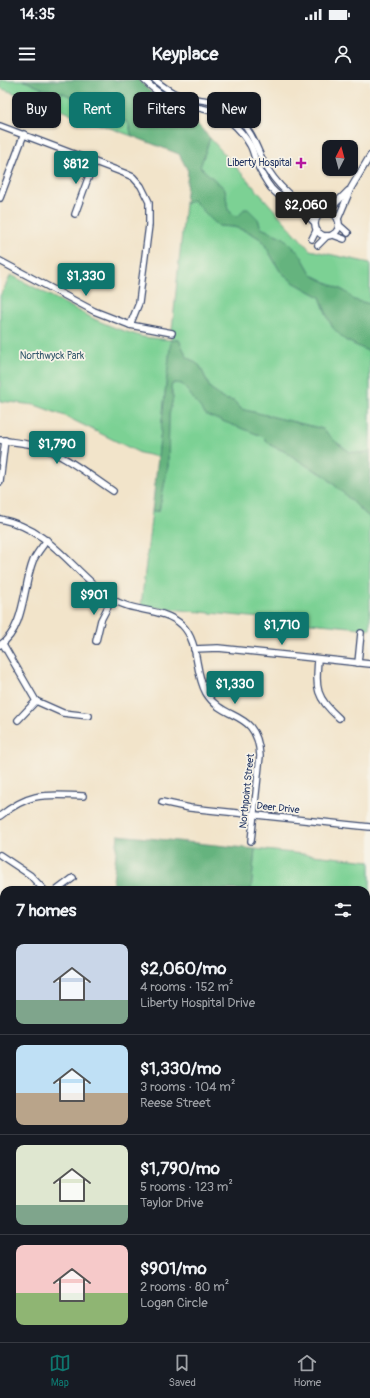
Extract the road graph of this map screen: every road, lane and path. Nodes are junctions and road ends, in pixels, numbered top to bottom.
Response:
1 (144, 80) edge
2 (155, 80) edge
3 (0, 126) edge
4 (24, 134) junction
5 (370, 156) edge
6 (94, 162) junction
7 (351, 188) junction
8 (0, 198) edge
9 (324, 212) junction
10 (75, 214) dead end
11 (314, 222) junction
12 (339, 222) junction
13 (316, 231) junction
14 (348, 233) dead end
15 (330, 236) junction
16 (344, 239) dead end
17 (312, 240) dead end
18 (318, 245) dead end
19 (0, 261) edge
20 (130, 325) junction
21 (172, 333) dead end
22 (2, 440) edge
23 (0, 482) edge
24 (113, 491) dead end
25 (0, 519) edge
26 (47, 540) junction
27 (112, 599) junction
28 (361, 632) dead end
29 (96, 640) dead end
30 (1, 645) edge
31 (194, 649) junction
32 (318, 659) junction
33 (358, 663) junction
34 (370, 664) edge
35 (36, 701) junction
36 (89, 716) dead end
37 (339, 718) dead end
38 (18, 720) dead end
39 (83, 796) dead end
40 (162, 802) dead end
41 (254, 814) junction
42 (0, 816) edge
43 (370, 827) edge
44 (251, 841) dead end
45 (0, 855) edge
46 (73, 878) dead end
47 (40, 886) edge
48 (62, 886) edge

1 - 11 street
2 - 9 street
3 - 4 street
4 - 6 street
4 - 8 street
5 - 7 street
6 - 10 street
6 - 20 street
7 - 9 street
7 - 12 street
9 - 11 street
9 - 12 street
11 - 13 street
12 - 14 street
12 - 15 street
13 - 15 street
13 - 17 street
15 - 16 street
15 - 18 street
19 - 20 street
20 - 21 street
22 - 23 street
22 - 24 street
25 - 26 street, Northpoint Street
26 - 27 street, Northpoint Street
26 - 30 street
27 - 29 street
27 - 31 street, Northpoint Street
28 - 33 street
30 - 35 street
31 - 32 street
31 - 41 street, Northpoint Street
32 - 33 street
32 - 37 street
33 - 34 street
35 - 36 street
35 - 38 street
39 - 42 street
40 - 41 street, Deer Drive
41 - 43 street, Deer Drive
41 - 44 street, Northpoint Street
45 - 47 street
46 - 48 street

